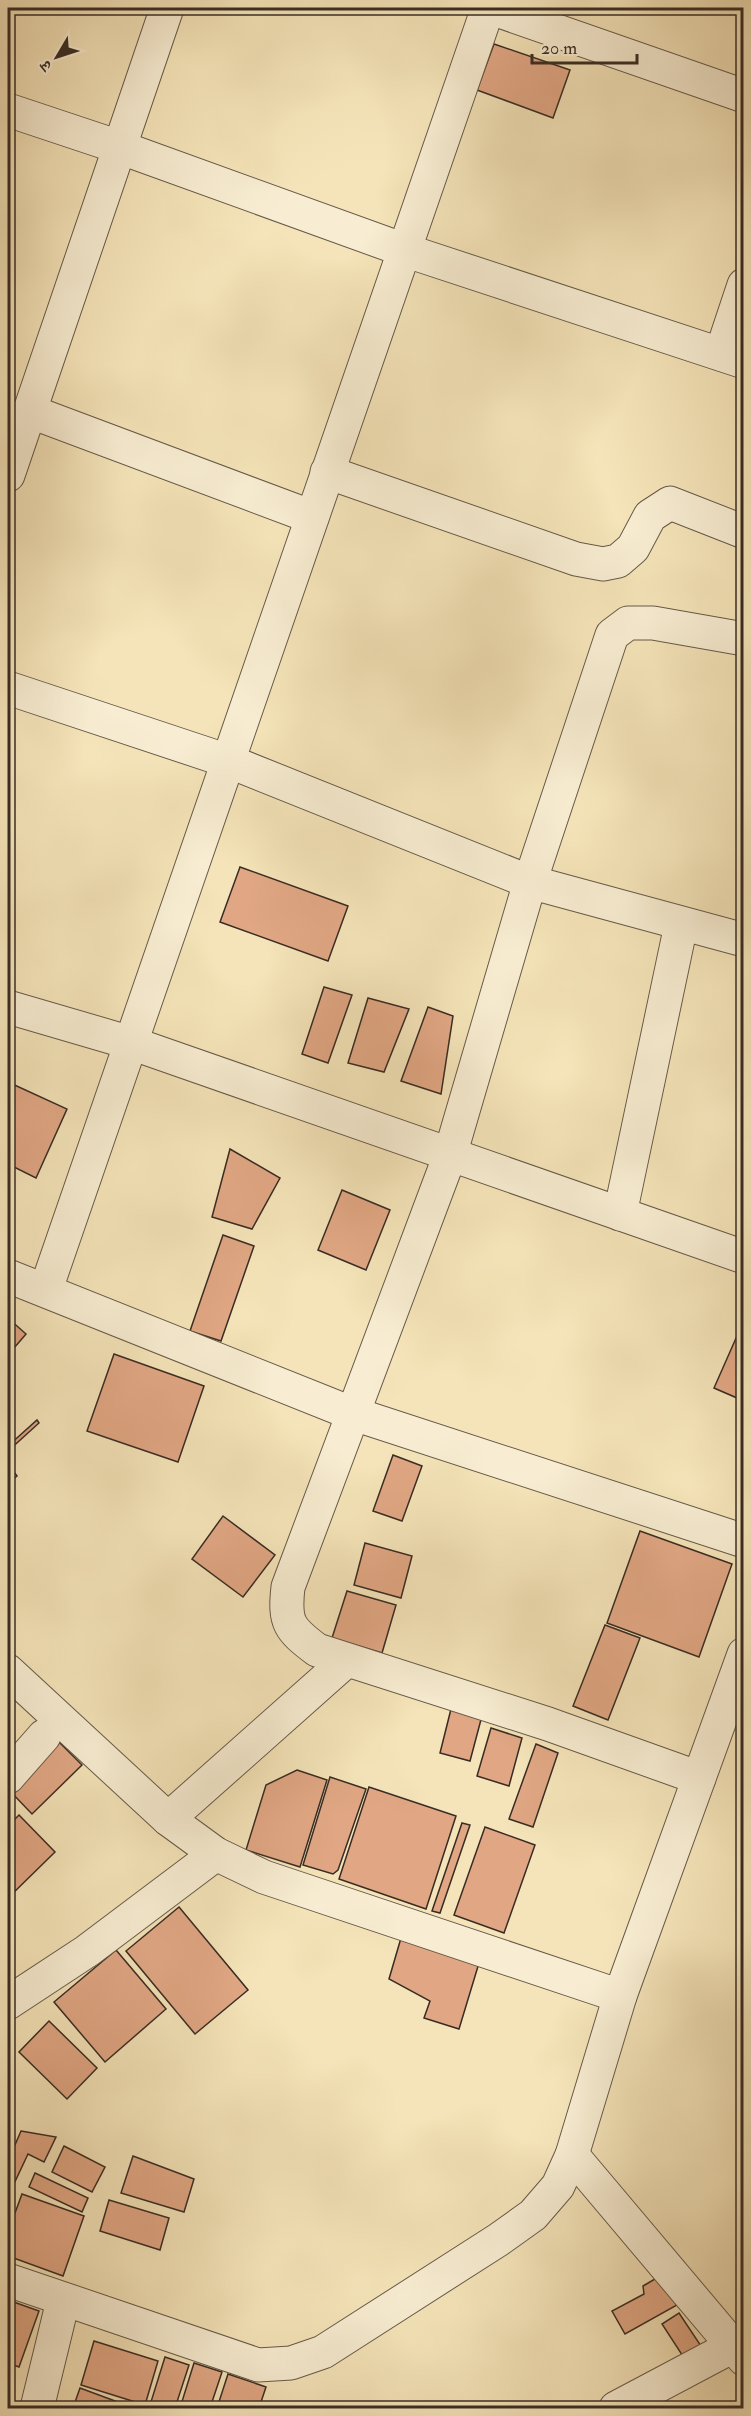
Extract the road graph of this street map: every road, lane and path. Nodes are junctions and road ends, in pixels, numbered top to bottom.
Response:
1 (167, 8) edge
2 (489, 8) edge
3 (744, 96) edge
4 (8, 110) edge
5 (119, 147) junction
6 (404, 250) junction
7 (744, 285) edge
8 (732, 358) edge
9 (29, 411) junction
10 (327, 472) junction
11 (8, 475) edge
12 (312, 517) junction
13 (744, 532) edge
14 (744, 639) edge
15 (8, 688) edge
16 (228, 761) junction
17 (530, 882) junction
18 (681, 925) junction
19 (744, 940) edge
20 (8, 1007) edge
21 (131, 1043) junction
22 (450, 1155) junction
23 (621, 1214) junction
24 (744, 1257) edge
25 (8, 1276) edge
26 (46, 1289) junction
27 (351, 1413) junction
28 (744, 1541) edge
29 (744, 1654) edge
30 (347, 1660) junction
31 (8, 1671) edge
32 (44, 1736) dead end
33 (8, 1778) edge
34 (699, 1778) junction
35 (168, 1820) junction
36 (216, 1854) junction
37 (620, 1996) junction
38 (8, 2003) edge
39 (572, 2155) junction
40 (8, 2280) edge
41 (63, 2301) junction
42 (738, 2353) edge
43 (37, 2409) edge
44 (616, 2409) edge

1 - 5 street
2 - 3 street
2 - 6 street
4 - 5 street
5 - 6 street
5 - 9 street
6 - 8 street
6 - 10 street
7 - 8 street
9 - 11 street
9 - 12 street
10 - 12 street
10 - 13 street
12 - 16 street
14 - 17 street
15 - 16 street
16 - 17 street
16 - 21 street
17 - 18 street
17 - 22 street
18 - 19 street
18 - 23 street
20 - 21 street
21 - 22 street
21 - 26 street
22 - 23 street
22 - 27 street
23 - 24 street
25 - 26 street
26 - 27 street
27 - 28 street
27 - 30 street
29 - 34 street
30 - 34 street
30 - 35 street
31 - 35 street
32 - 33 street
34 - 37 street
35 - 36 street
36 - 37 street
36 - 38 street
37 - 39 street
39 - 41 street
39 - 42 street
40 - 41 street
41 - 43 street
42 - 44 street

